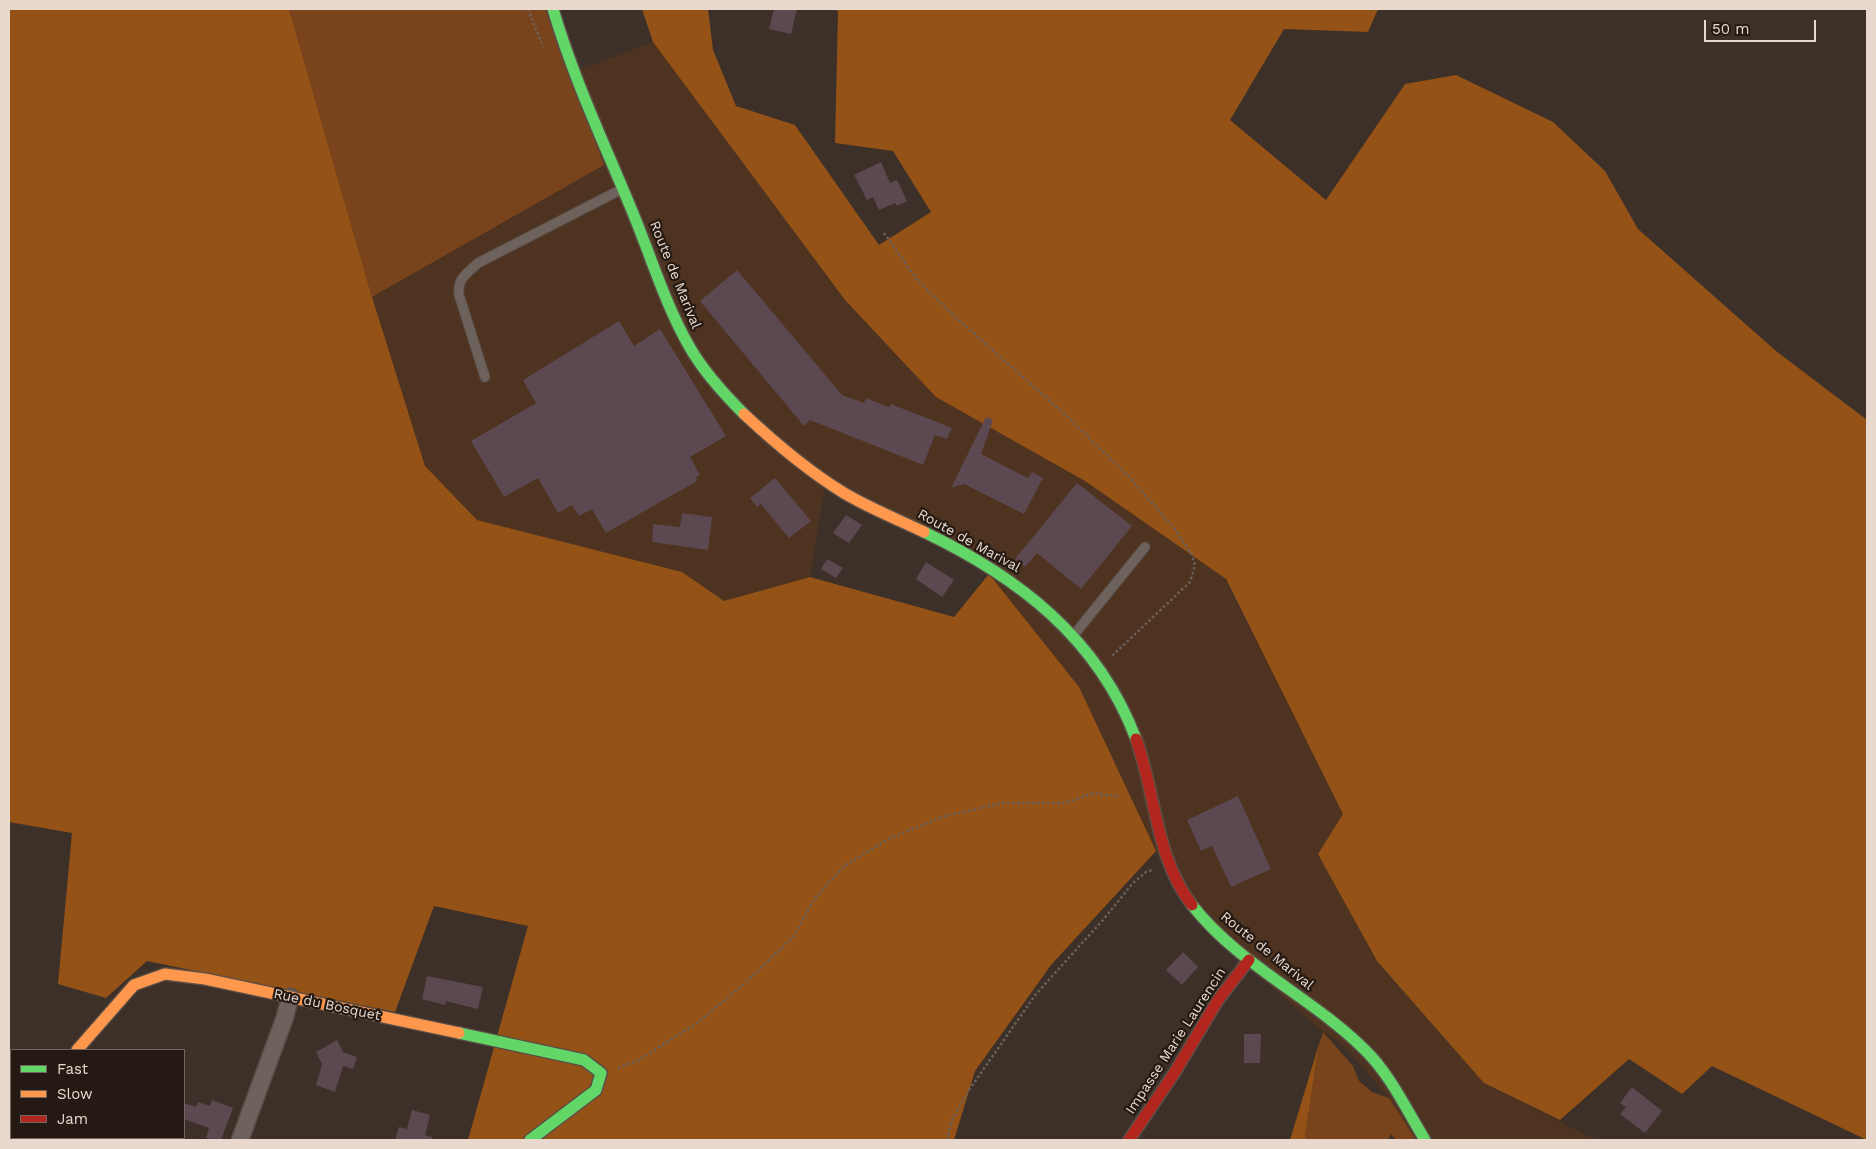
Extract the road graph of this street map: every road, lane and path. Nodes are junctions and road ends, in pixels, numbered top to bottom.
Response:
1 (528, 9) edge
2 (553, 9) edge
3 (544, 50) dead end
4 (622, 188) junction
5 (884, 233) dead end
6 (485, 377) dead end
7 (1145, 547) dead end
8 (1073, 636) junction
9 (1099, 667) junction
10 (1119, 797) dead end
11 (1168, 865) junction
12 (1249, 960) junction
13 (290, 997) junction
14 (79, 1049) edge
15 (601, 1073) junction
16 (240, 1140) edge
17 (530, 1140) edge
18 (947, 1140) edge
19 (1129, 1140) edge
20 (1425, 1140) edge

1 - 3 path
2 - 4 main road, Route de Marival
4 - 6 lane
4 - 8 main road, Route de Marival
5 - 9 path
7 - 8 lane
8 - 9 main road, Route de Marival
9 - 11 main road, Route de Marival
10 - 15 path
11 - 12 main road, Route de Marival
11 - 18 path
12 - 19 main road, Impasse Marie Laurencin
12 - 20 main road, Route de Marival
13 - 14 main road, Rue du Bosquet
13 - 15 main road, Rue du Bosquet
13 - 16 street
15 - 17 main road

